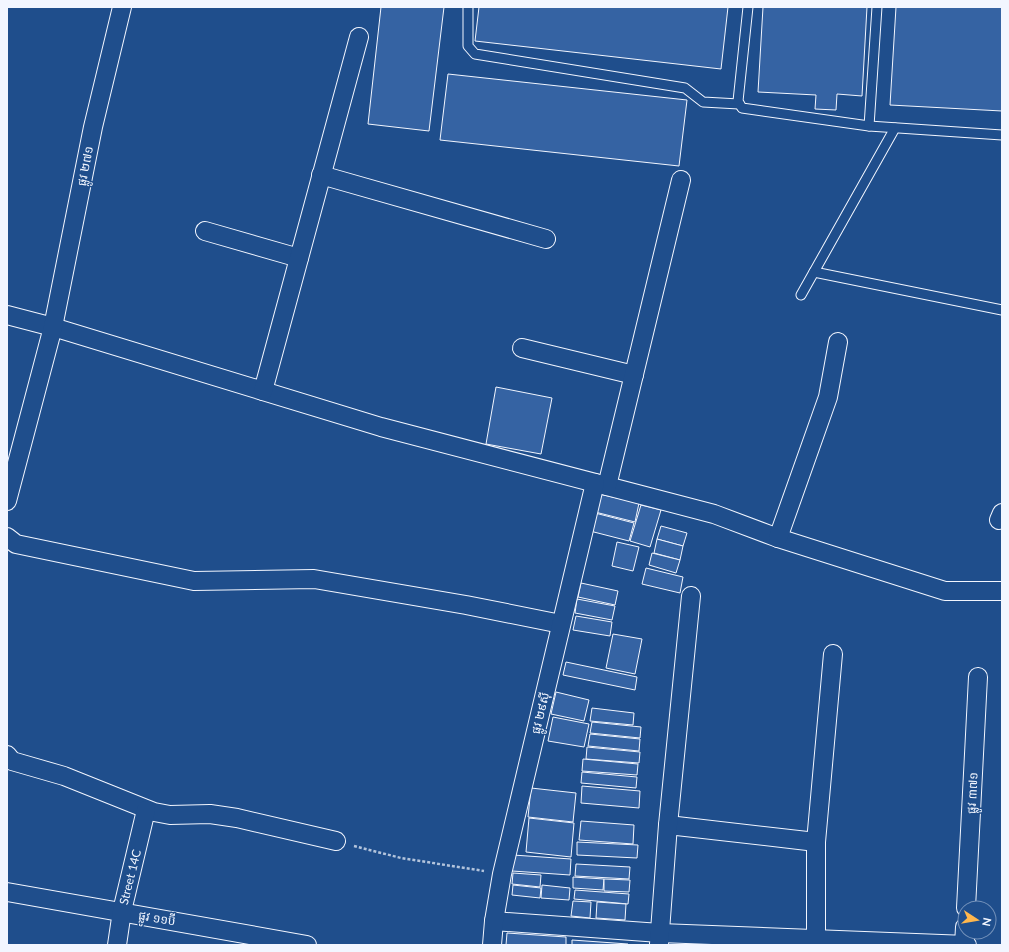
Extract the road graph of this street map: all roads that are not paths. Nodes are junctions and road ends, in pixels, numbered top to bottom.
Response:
1 (122, 7) edge
2 (468, 7) edge
3 (748, 7) edge
4 (877, 7) edge
5 (359, 37) dead end
6 (739, 104) junction
7 (869, 126) junction
8 (895, 128) junction
9 (1002, 134) edge
10 (321, 175) junction
11 (681, 180) dead end
12 (205, 231) dead end
13 (546, 239) dead end
14 (299, 258) junction
15 (814, 272) junction
16 (802, 295) dead end
17 (1002, 310) edge
18 (7, 315) edge
19 (53, 327) junction
20 (838, 342) dead end
21 (522, 348) dead end
22 (634, 375) junction
23 (263, 391) junction
24 (601, 485) junction
25 (7, 501) edge
26 (7, 537) edge
27 (778, 538) junction
28 (1002, 591) edge
29 (691, 596) dead end
30 (560, 624) junction
31 (833, 654) dead end
32 (978, 677) dead end
33 (7, 755) edge
34 (146, 810) junction
35 (668, 825) junction
36 (336, 841) road end
37 (816, 842) junction
38 (7, 892) edge
39 (966, 900) edge
40 (122, 911) junction
41 (494, 921) junction
42 (660, 939) edge
43 (816, 942) edge
44 (118, 945) edge
45 (307, 945) edge
46 (492, 945) edge
47 (964, 945) edge
48 (967, 945) edge

1 - 19 street, ផ្លូវ ២៧១
2 - 6 lane
3 - 6 lane
4 - 7 lane
5 - 10 street
6 - 7 lane
7 - 8 lane
8 - 9 lane
8 - 15 lane
10 - 13 street
10 - 14 street
11 - 22 street, ផ្លូវ ២៩ស៊ី
12 - 14 street
14 - 23 street
15 - 16 lane
15 - 17 lane
18 - 19 street
19 - 23 street
19 - 25 street, ផ្លូវ ២៧១
20 - 27 street
21 - 22 street
22 - 24 street, ផ្លូវ ២៩ស៊ី
23 - 24 street
24 - 27 street
24 - 30 street, ផ្លូវ ២៩ស៊ី
26 - 30 street
27 - 28 street
29 - 35 street
30 - 41 street, ផ្លូវ ២៩ស៊ី
31 - 37 street
32 - 39 street, ផ្លូវ ៣៧១
33 - 34 street
34 - 36 street
34 - 40 street, Street 14C
35 - 37 street
35 - 42 street
37 - 43 street
38 - 40 street, ផ្លូវ ១១ប៊ី
40 - 44 street, Street 14C
40 - 45 street, ផ្លូវ ១១ប៊ី
41 - 42 street
41 - 46 street, ផ្លូវ ២៩ស៊ី
42 - 43 street
43 - 47 street
47 - 48 street

